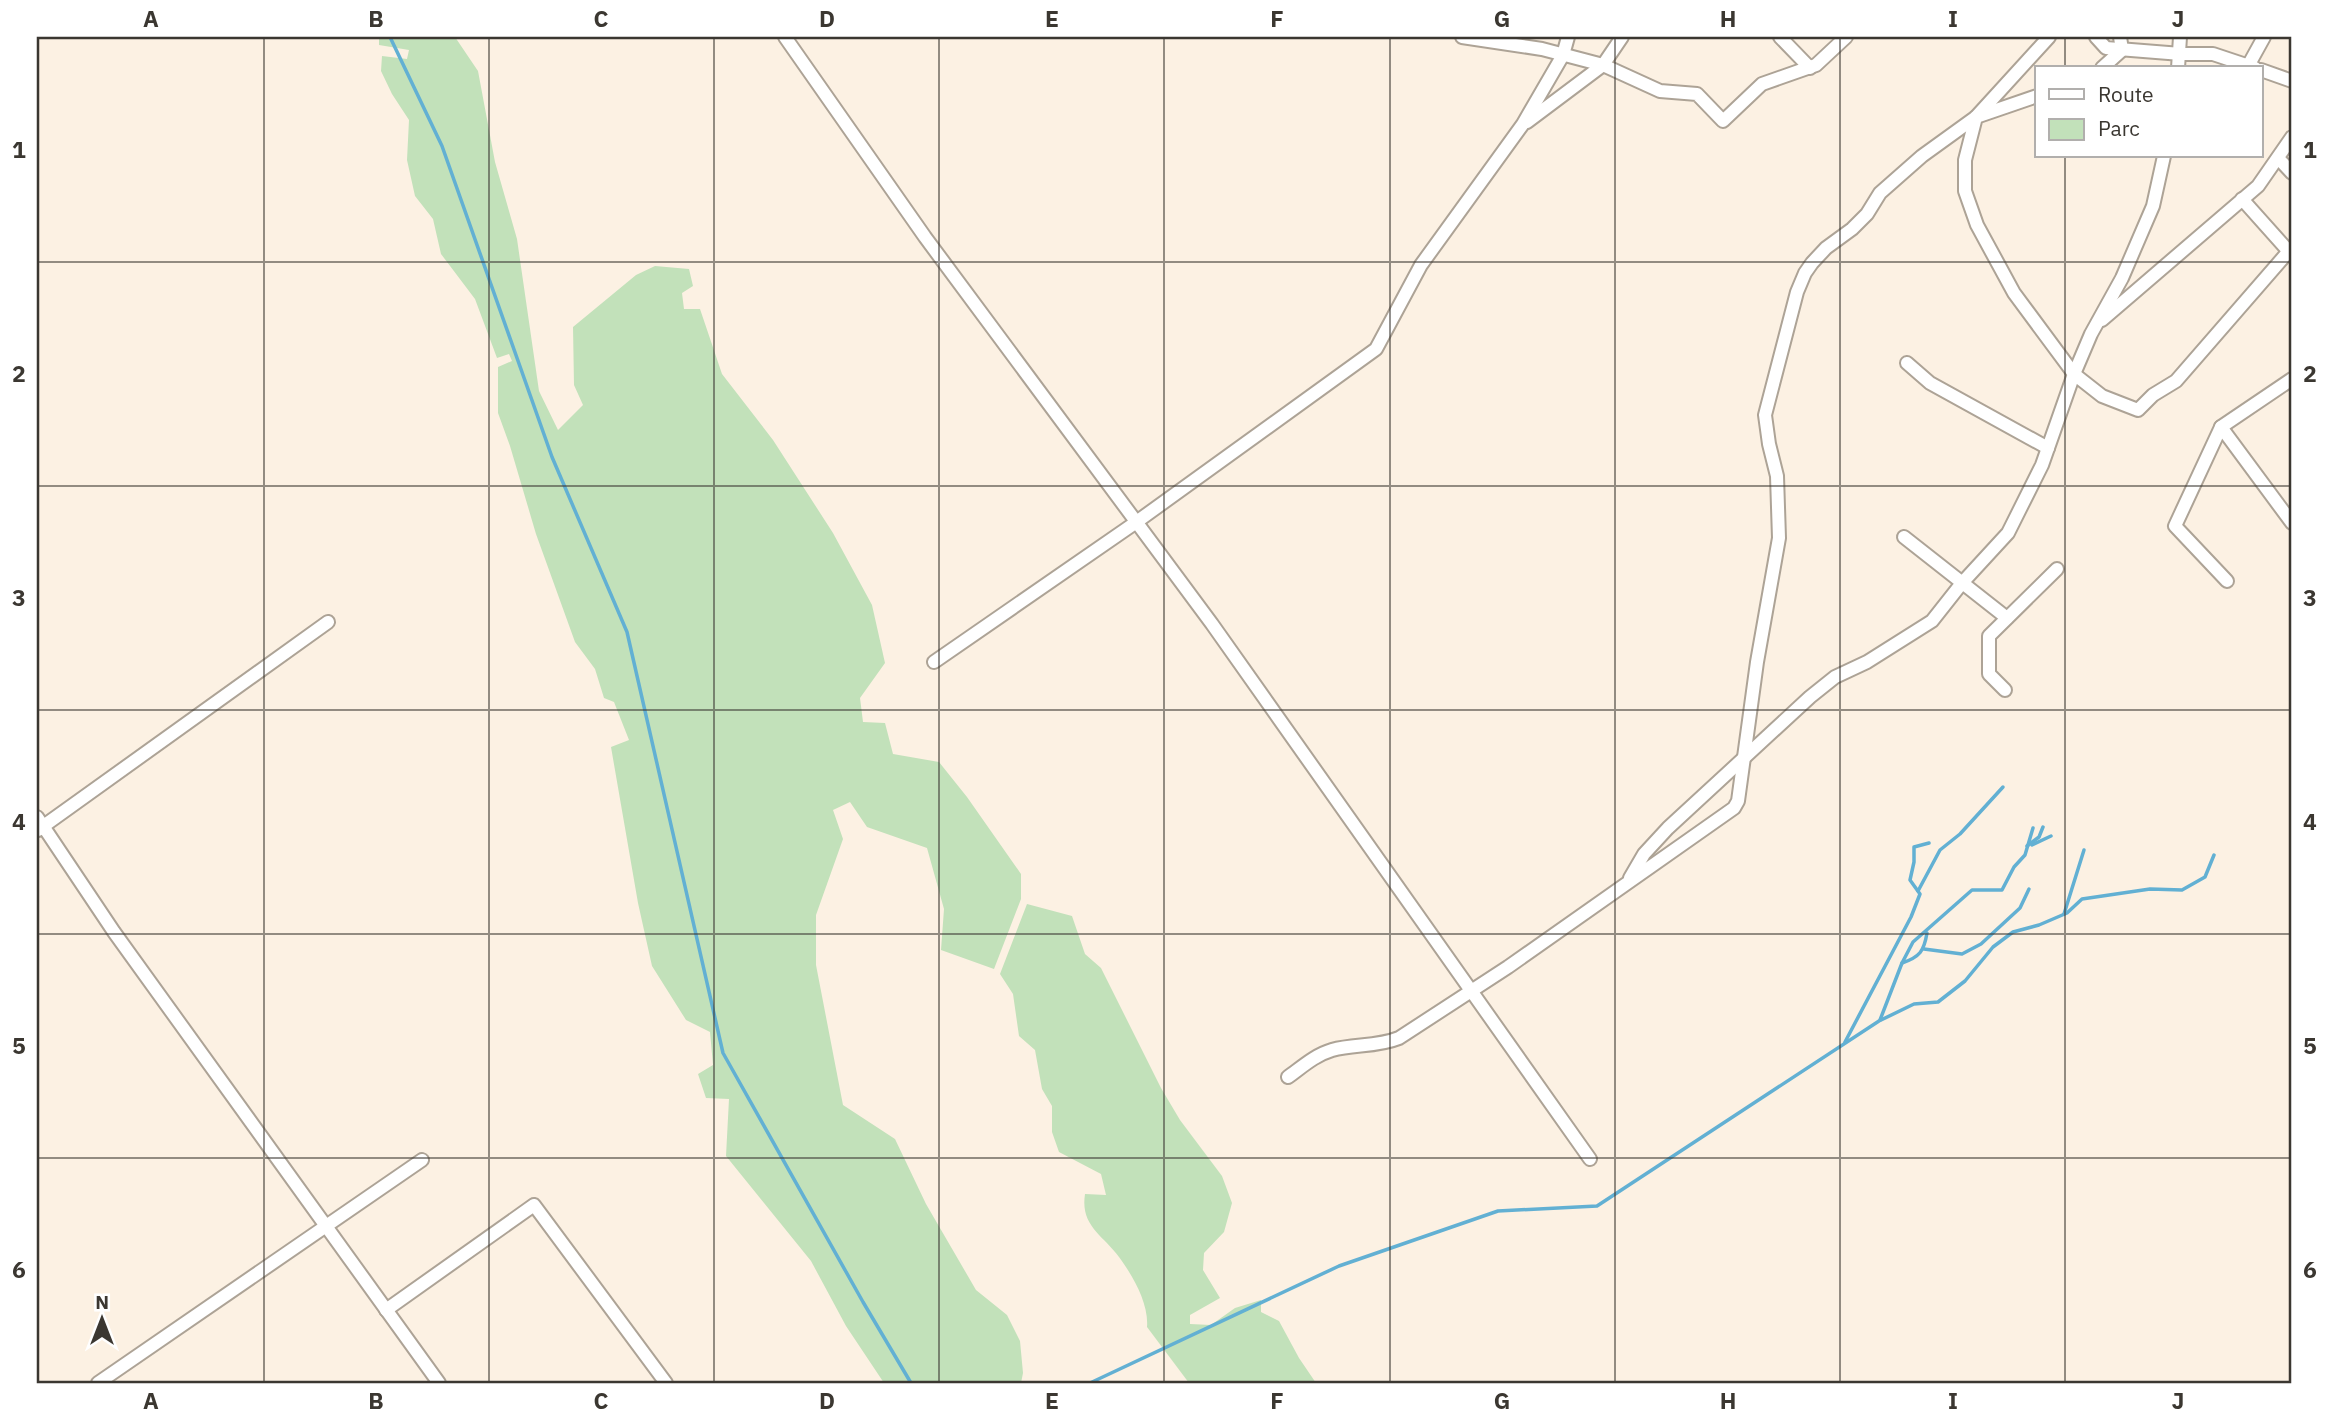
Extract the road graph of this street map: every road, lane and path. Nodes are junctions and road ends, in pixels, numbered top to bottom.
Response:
1 (785, 37) edge
2 (1462, 37) edge
3 (1568, 37) edge
4 (1622, 37) edge
5 (1780, 37) edge
6 (1846, 37) edge
7 (2049, 37) edge
8 (2096, 37) edge
9 (2180, 37) edge
10 (2263, 37) edge
11 (2121, 43) edge
12 (2180, 54) junction
13 (1563, 55) junction
14 (1603, 65) junction
15 (2104, 66) edge
16 (2178, 66) edge
17 (2249, 66) edge
18 (2252, 66) edge
19 (1810, 68) junction
20 (2262, 70) edge
21 (2292, 81) edge
22 (2035, 97) edge
23 (1976, 117) junction
24 (1523, 124) junction
25 (2292, 137) edge
26 (2164, 158) edge
27 (2277, 158) junction
28 (2292, 173) edge
29 (2242, 199) junction
30 (2291, 253) edge
31 (2094, 327) junction
32 (1907, 363) dead end
33 (2074, 374) junction
34 (2291, 383) edge
35 (2221, 427) junction
36 (2048, 448) junction
37 (1135, 523) junction
38 (2292, 523) edge
39 (1903, 537) dead end
40 (2057, 569) dead end
41 (2227, 581) dead end
42 (1962, 583) junction
43 (2007, 618) junction
44 (328, 622) dead end
45 (934, 662) dead end
46 (2005, 690) dead end
47 (1743, 758) junction
48 (39, 824) edge
49 (1628, 882) junction
50 (1471, 991) junction
51 (1288, 1077) dead end
52 (1590, 1159) dead end
53 (422, 1160) dead end
54 (324, 1225) junction
55 (386, 1310) junction
56 (98, 1383) edge
57 (439, 1383) edge
58 (666, 1383) edge

1 - 37 street
2 - 13 street
3 - 13 street
4 - 14 street
5 - 19 street
6 - 19 street
7 - 23 street
8 - 11 street
9 - 12 street
10 - 18 street
11 - 12 street
11 - 15 street
12 - 16 street
12 - 17 street
13 - 14 street
13 - 24 street
14 - 19 street
14 - 24 street
20 - 21 street
22 - 23 street
23 - 33 street
23 - 47 street
24 - 37 street
25 - 27 street
26 - 31 street
27 - 28 street
27 - 29 street
29 - 30 street
29 - 31 street
30 - 33 street
31 - 33 street
32 - 36 street
33 - 36 street
34 - 35 street
35 - 38 street
35 - 41 street
36 - 42 street
37 - 45 street
37 - 50 street
39 - 42 street
40 - 43 street
42 - 43 street
42 - 47 street
43 - 46 street
44 - 48 street
47 - 49 street
47 - 49 street
48 - 54 street
49 - 50 street
50 - 51 street
50 - 52 street
53 - 54 street
54 - 55 street
54 - 56 street
55 - 57 street
55 - 58 street

